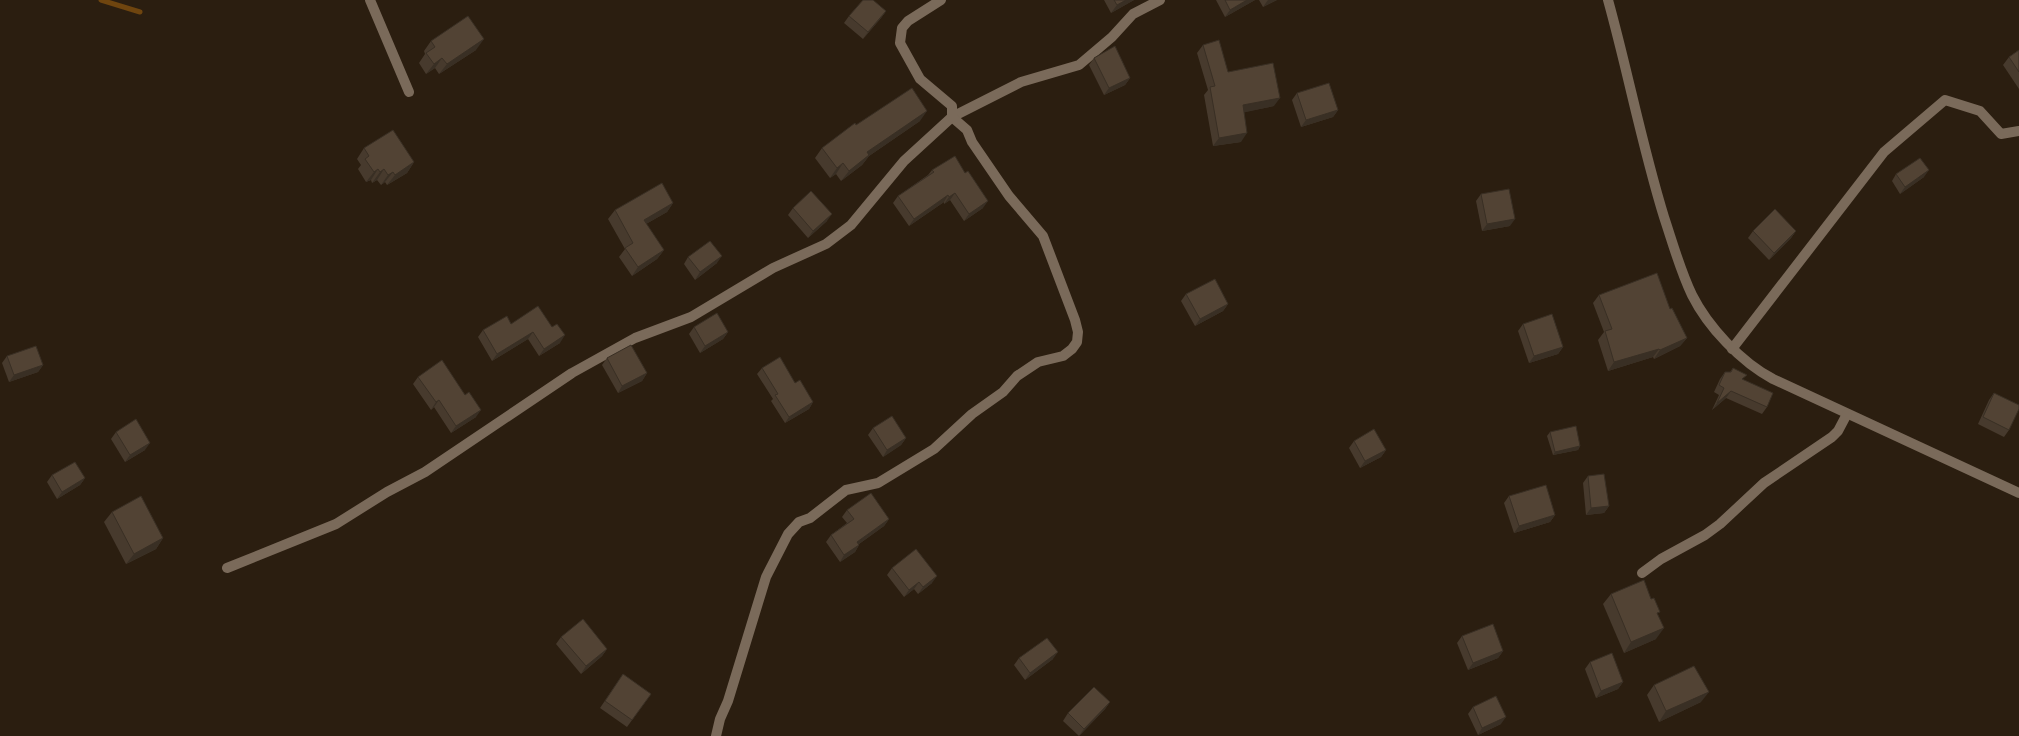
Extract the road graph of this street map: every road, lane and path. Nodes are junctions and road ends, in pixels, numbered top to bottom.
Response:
1 (370, 0) edge
2 (941, 0) edge
3 (1160, 0) edge
4 (1608, 0) edge
5 (409, 92) dead end
6 (952, 117) junction
7 (2019, 131) edge
8 (1732, 349) junction
9 (1847, 414) junction
10 (2019, 494) edge
11 (227, 568) dead end
12 (1642, 572) dead end
13 (716, 736) edge

1 - 5 street
2 - 6 street
3 - 6 street
4 - 8 street
6 - 11 street
6 - 13 street
7 - 8 street
8 - 9 street
9 - 10 street
9 - 12 street

